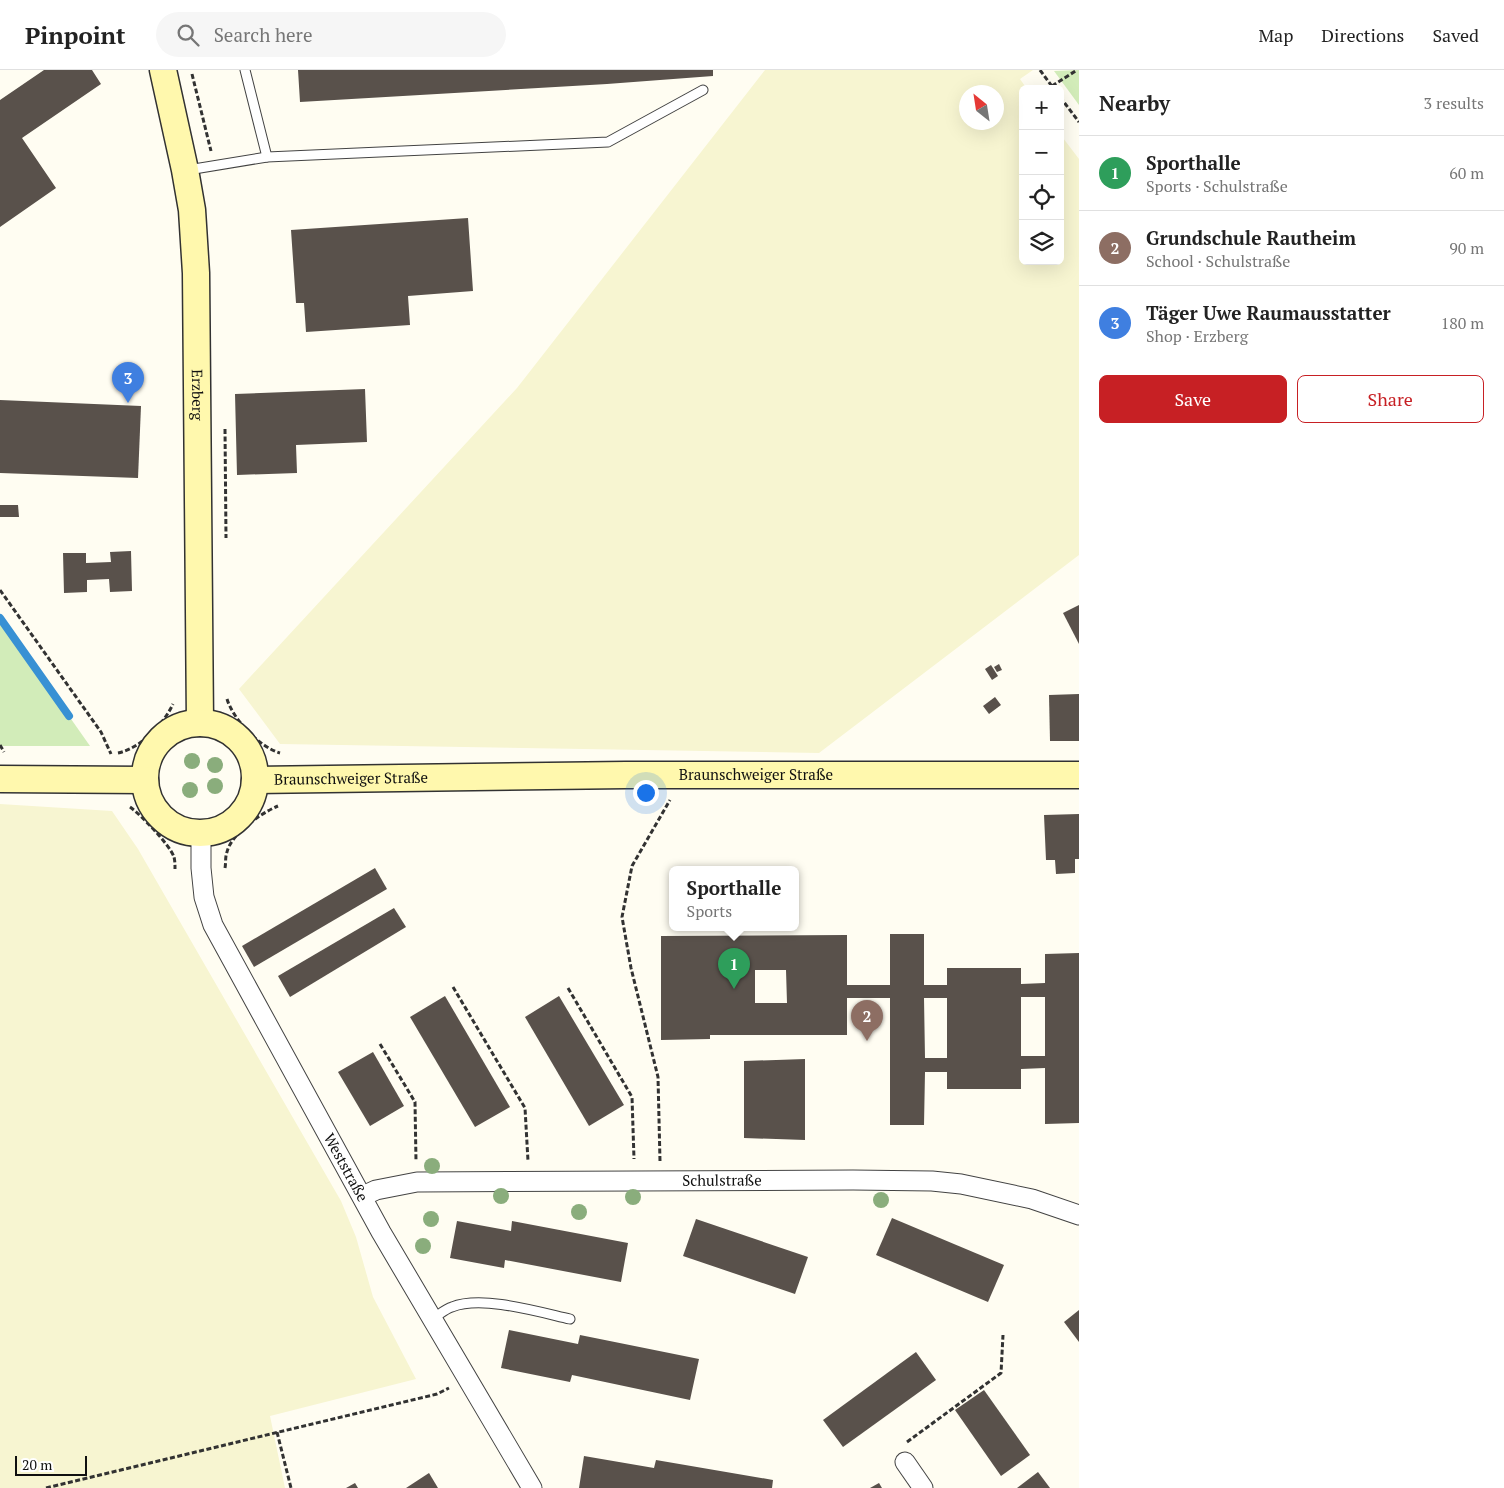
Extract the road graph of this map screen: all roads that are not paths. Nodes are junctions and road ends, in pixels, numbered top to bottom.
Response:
1 (163, 70) edge
2 (245, 70) edge
3 (703, 90) dead end
4 (267, 158) junction
5 (185, 170) junction
6 (200, 723) junction
7 (1079, 775) edge
8 (0, 779) edge
9 (145, 780) junction
10 (255, 780) junction
11 (201, 832) junction
12 (363, 1196) junction
13 (1079, 1215) edge
14 (432, 1319) junction
15 (570, 1319) dead end
16 (905, 1462) road end
17 (532, 1488) edge
18 (922, 1488) edge

1 - 5 street, Erzberg
2 - 4 lane
3 - 4 lane
4 - 5 lane
5 - 6 street, Erzberg
6 - 9 street, Braunschweiger Straße
6 - 10 street, Braunschweiger Straße
7 - 10 street, Braunschweiger Straße
8 - 9 street
9 - 11 street, Braunschweiger Straße
10 - 11 street, Braunschweiger Straße
11 - 12 street, Weststraße
12 - 13 street, Schulstraße
12 - 14 street, Weststraße
14 - 15 lane
14 - 17 street, Weststraße
16 - 18 street

